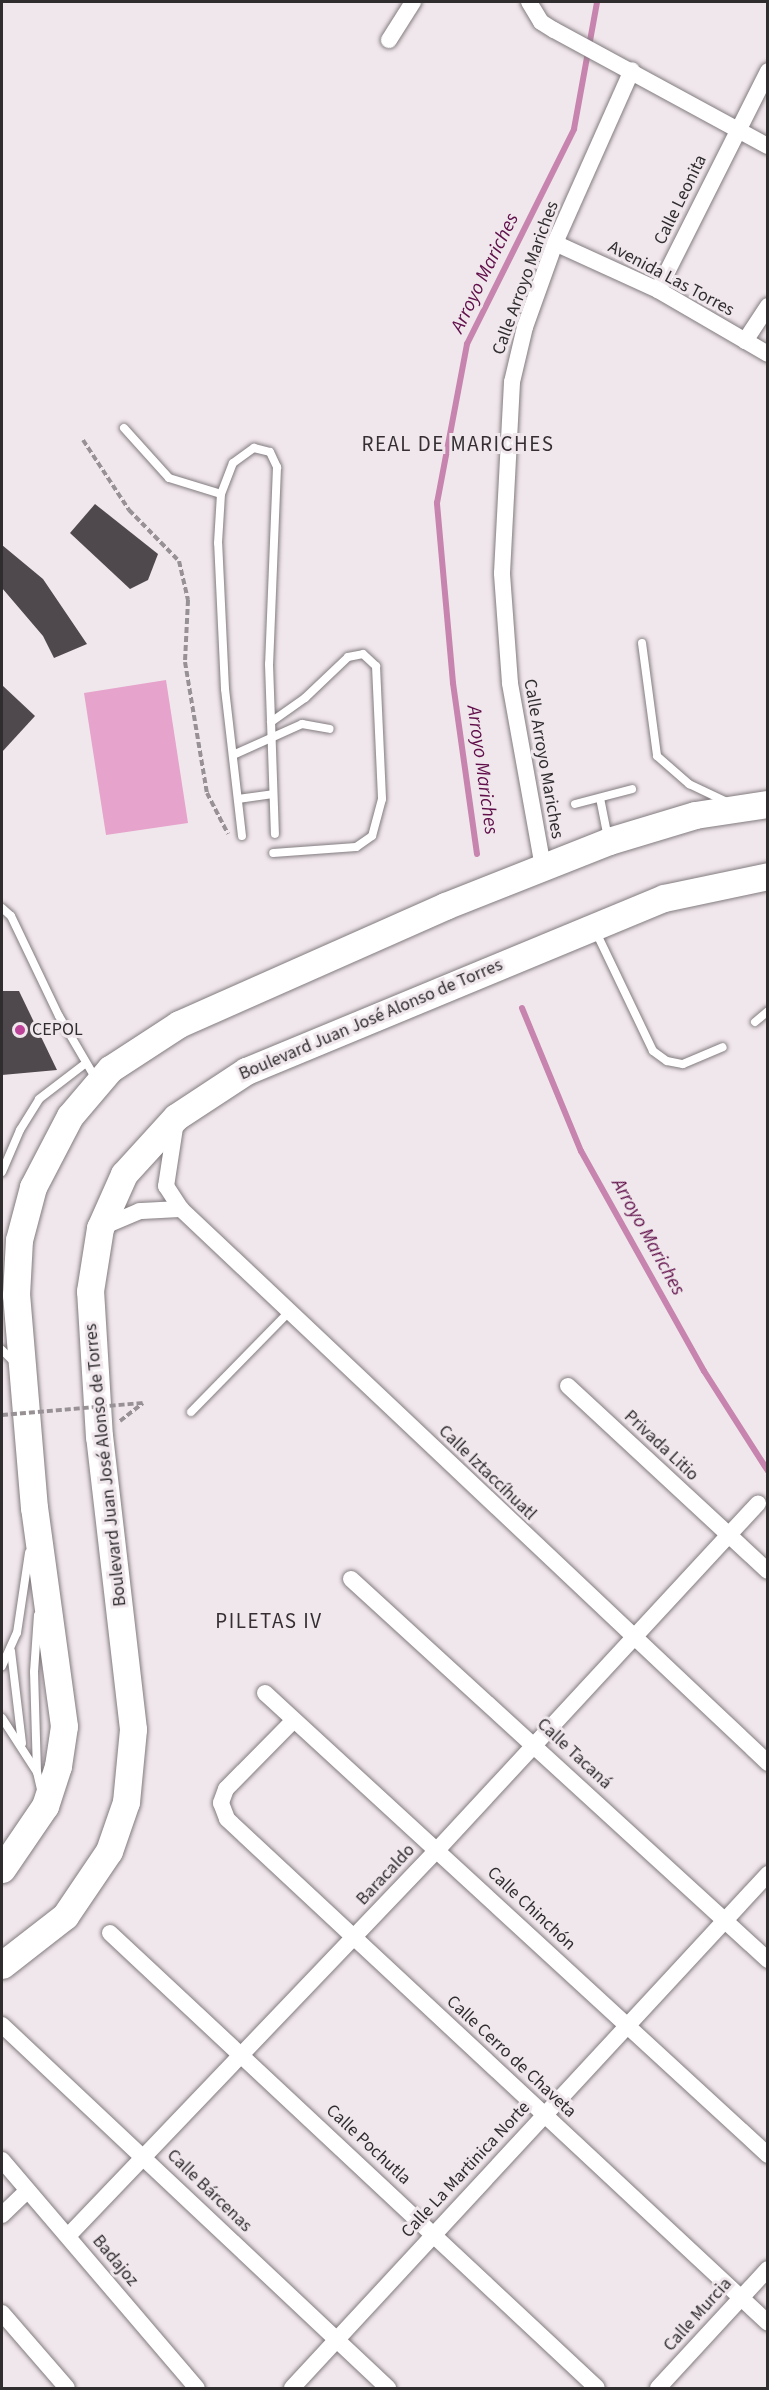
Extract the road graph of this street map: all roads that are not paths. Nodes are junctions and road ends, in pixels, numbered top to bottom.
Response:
1 (413, 2) edge
2 (529, 2) edge
3 (389, 40) dead end
4 (632, 70) junction
5 (768, 71) edge
6 (738, 126) junction
7 (768, 146) edge
8 (555, 243) junction
9 (658, 290) junction
10 (768, 306) edge
11 (745, 341) junction
12 (768, 354) edge
13 (124, 428) dead end
14 (221, 494) junction
15 (642, 643) dead end
16 (271, 722) junction
17 (330, 729) dead end
18 (272, 741) junction
19 (233, 755) junction
20 (632, 789) dead end
21 (273, 794) junction
22 (600, 798) junction
23 (238, 800) junction
24 (575, 804) dead end
25 (768, 804) edge
26 (737, 807) junction
27 (275, 834) dead end
28 (242, 836) dead end
29 (609, 841) junction
30 (273, 853) dead end
31 (543, 867) junction
32 (768, 876) edge
33 (2, 908) edge
34 (593, 927) junction
35 (768, 1011) edge
36 (755, 1022) dead end
37 (723, 1047) dead end
38 (92, 1072) junction
39 (176, 1117) junction
40 (2, 1172) edge
41 (182, 1209) junction
42 (100, 1228) junction
43 (290, 1311) junction
44 (2, 1350) edge
45 (22, 1368) junction
46 (568, 1386) dead end
47 (191, 1412) dead end
48 (758, 1503) dead end
49 (34, 1508) junction
50 (728, 1535) junction
51 (768, 1571) edge
52 (43, 1573) junction
53 (351, 1579) dead end
54 (631, 1636) junction
55 (11, 1651) junction
56 (2, 1666) edge
57 (265, 1693) dead end
58 (2, 1718) edge
59 (293, 1721) junction
60 (533, 1743) junction
61 (22, 1745) junction
62 (768, 1763) edge
63 (38, 1772) junction
64 (45, 1806) junction
65 (438, 1849) junction
66 (2, 1869) edge
67 (768, 1874) edge
68 (724, 1920) junction
69 (110, 1933) dead end
70 (355, 1937) junction
71 (768, 1960) edge
72 (2, 1965) edge
73 (2, 2025) edge
74 (627, 2025) junction
75 (241, 2054) junction
76 (544, 2115) junction
77 (768, 2155) edge
78 (146, 2158) junction
79 (2, 2160) edge
80 (27, 2191) junction
81 (2, 2215) edge
82 (433, 2234) junction
83 (68, 2236) junction
84 (768, 2269) edge
85 (740, 2298) junction
86 (2, 2313) edge
87 (768, 2324) edge
88 (336, 2340) junction
89 (67, 2388) edge
90 (197, 2388) edge
91 (292, 2388) edge
92 (388, 2388) edge
93 (597, 2388) edge
94 (658, 2388) edge

1 - 3 street
2 - 4 street
4 - 6 street
4 - 8 street, Calle Arroyo Mariches
5 - 6 street, Calle Leonita
6 - 7 street
6 - 9 street, Calle Leonita
8 - 9 street, Avenida Las Torres
8 - 31 street, Calle Arroyo Mariches
9 - 11 street, Avenida Las Torres
10 - 11 street
11 - 12 street, Avenida Las Torres
13 - 14 lane
14 - 16 lane
14 - 19 lane
15 - 26 lane
16 - 18 lane
16 - 30 lane
17 - 18 lane
18 - 19 lane
18 - 21 lane
19 - 23 lane
20 - 22 lane
21 - 23 lane
21 - 27 lane
22 - 24 lane
22 - 29 lane
23 - 28 lane
25 - 26 main road
26 - 29 main road
29 - 31 main road
31 - 38 main road
32 - 34 main road, Boulevard Juan José Alonso de Torres
33 - 38 lane
34 - 37 lane
34 - 39 main road, Boulevard Juan José Alonso de Torres
35 - 36 lane
38 - 40 lane
38 - 45 main road
39 - 41 street, Calle Iztaccíhuatl
39 - 42 main road, Boulevard Juan José Alonso de Torres
41 - 42 street
41 - 43 street, Calle Iztaccíhuatl
42 - 72 main road, Boulevard Juan José Alonso de Torres
43 - 47 lane
43 - 54 street, Calle Iztaccíhuatl
44 - 45 lane
45 - 49 main road
46 - 50 street, Privada Litio
48 - 50 street, Baracaldo
49 - 52 main road
49 - 55 lane
50 - 51 street, Privada Litio
50 - 54 street, Baracaldo
52 - 63 lane
52 - 64 main road
53 - 60 street, Calle Tacaná
54 - 60 street, Baracaldo
54 - 62 street, Calle Iztaccíhuatl
55 - 56 lane
55 - 61 lane
57 - 59 street, Calle Chinchón
58 - 61 lane
59 - 65 street, Calle Chinchón
59 - 70 street, Calle Cerro de Chaveta
60 - 65 street, Baracaldo
60 - 68 street, Calle Tacaná
61 - 63 lane
63 - 64 lane
64 - 66 main road
65 - 70 street, Baracaldo
65 - 74 street, Calle Chinchón
67 - 68 street, Calle La Martinica Norte
68 - 71 street, Calle Tacaná
68 - 74 street, Calle La Martinica Norte
69 - 75 street, Calle Pochutla
70 - 75 street, Baracaldo
70 - 76 street, Calle Cerro de Chaveta
73 - 78 street, Calle Bárcenas
74 - 76 street, Calle La Martinica Norte
74 - 77 street, Calle Chinchón
75 - 78 street, Baracaldo
75 - 82 street, Calle Pochutla
76 - 82 street, Calle La Martinica Norte
76 - 85 street, Calle Cerro de Chaveta
78 - 83 street, Baracaldo
78 - 88 street, Calle Bárcenas
79 - 80 street, Badajoz
80 - 81 street
80 - 83 street, Badajoz
82 - 88 street, Calle La Martinica Norte
82 - 93 street, Calle Pochutla
83 - 90 street, Badajoz
84 - 85 street, Calle Murcia
85 - 87 street, Calle Cerro de Chaveta
85 - 94 street, Calle Murcia
86 - 89 street
88 - 91 street, Calle La Martinica Norte
88 - 92 street, Calle Bárcenas

